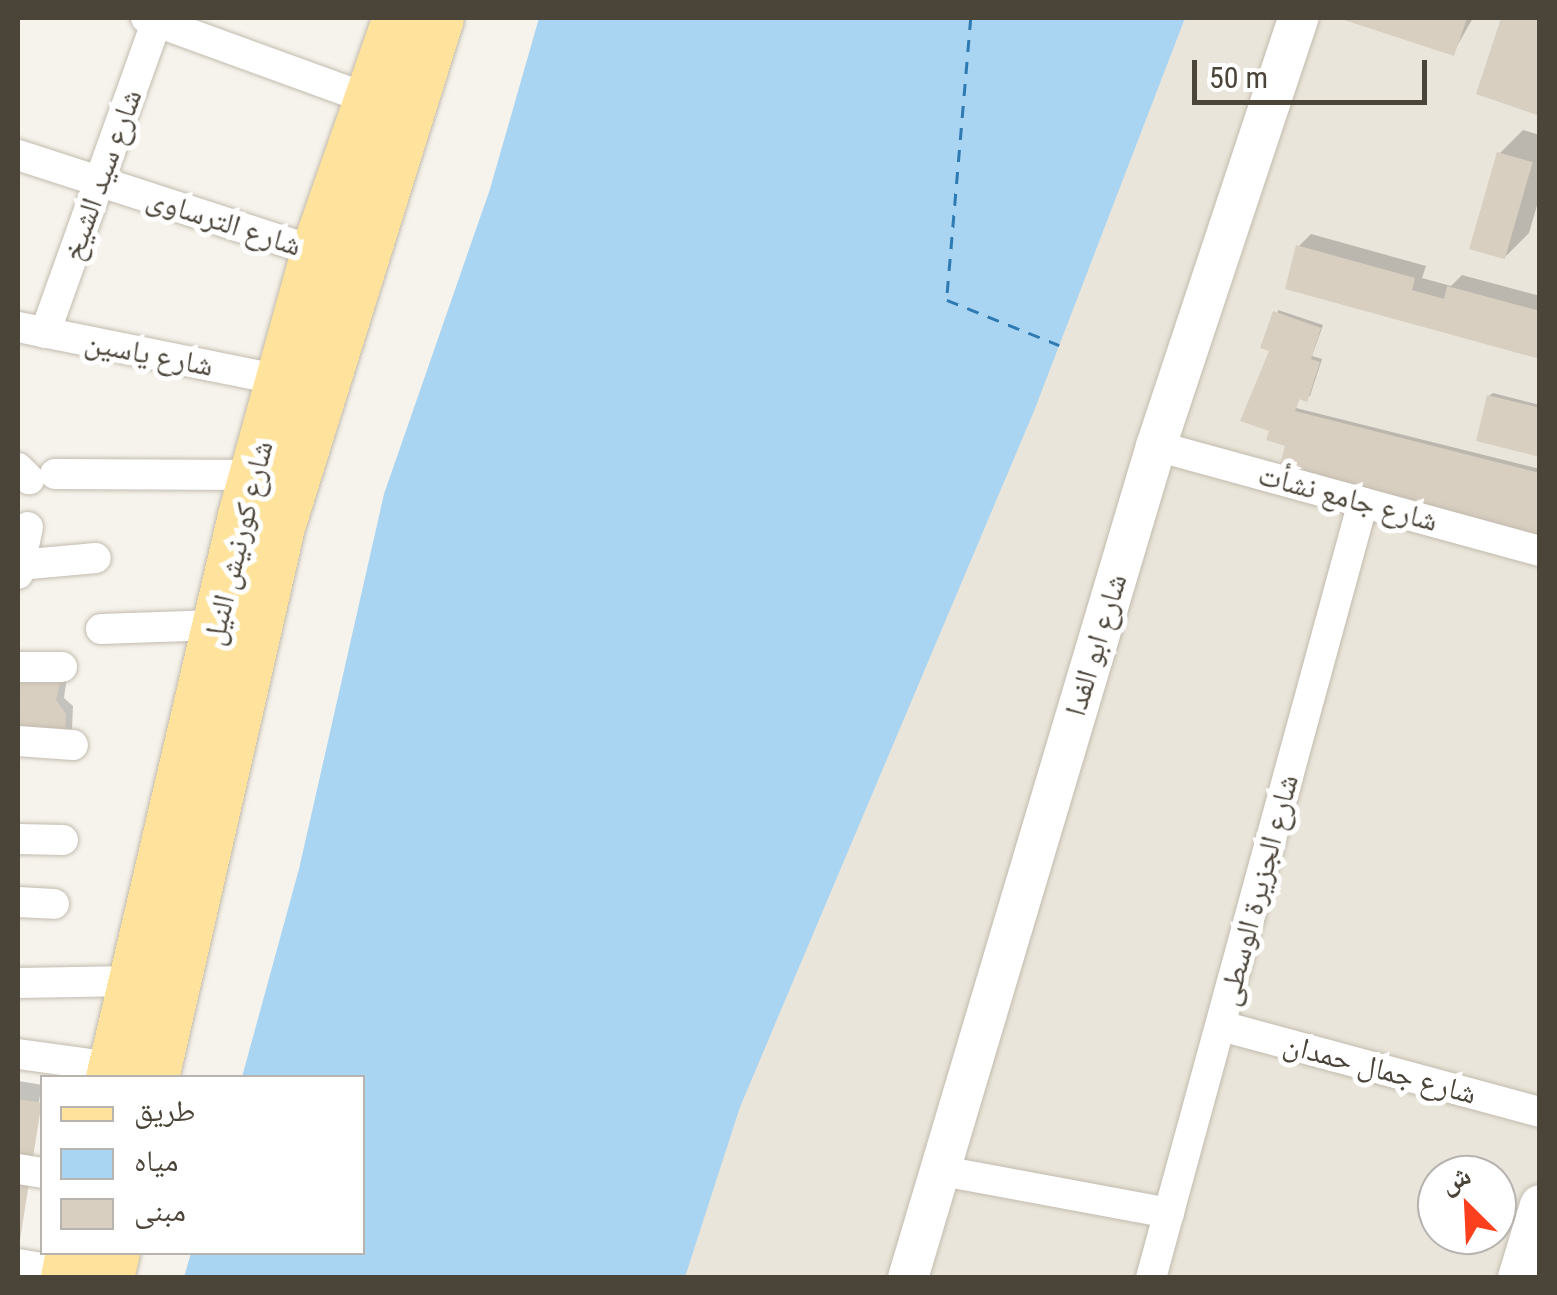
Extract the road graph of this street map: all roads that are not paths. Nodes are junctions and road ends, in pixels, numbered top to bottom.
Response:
1 (398, 18) edge
2 (439, 18) edge
3 (1298, 18) edge
4 (154, 19) edge
5 (368, 99) junction
6 (18, 155) edge
7 (100, 182) junction
8 (316, 252) junction
9 (31, 330) edge
10 (280, 380) junction
11 (1156, 446) junction
12 (34, 474) edge
13 (254, 475) junction
14 (1363, 502) junction
15 (28, 527) dead end
16 (1540, 550) edge
17 (96, 558) dead end
18 (18, 570) edge
19 (218, 625) junction
20 (101, 629) dead end
21 (18, 666) edge
22 (62, 667) dead end
23 (18, 741) edge
24 (73, 744) dead end
25 (18, 838) edge
26 (63, 840) dead end
27 (18, 902) edge
28 (54, 904) dead end
29 (134, 981) junction
30 (18, 983) edge
31 (1221, 1026) junction
32 (18, 1054) edge
33 (126, 1074) edge
34 (1540, 1112) edge
35 (937, 1170) junction
36 (1540, 1205) edge
37 (1169, 1214) junction
38 (109, 1255) edge
39 (18, 1264) edge
40 (78, 1270) edge
41 (908, 1278) edge
42 (1152, 1278) edge
43 (1518, 1278) edge

1 - 5 main road, شارع كورنيش النيل
2 - 33 main road, شارع كورنيش النيل
3 - 11 street, شارع ابو الفدا
4 - 5 street
4 - 7 street, شارع سيد الشيخ
5 - 8 main road, شارع كورنيش النيل
6 - 7 street, شارع الترساوى
7 - 8 street, شارع الترساوى
7 - 9 street, شارع سيد الشيخ
8 - 10 main road, شارع كورنيش النيل
9 - 10 street, شارع ياسين
10 - 13 main road, شارع كورنيش النيل
11 - 14 street, شارع جامع نشأت
11 - 35 street, شارع ابو الفدا
12 - 13 street
13 - 19 main road, شارع كورنيش النيل
14 - 16 street, شارع جامع نشأت
14 - 31 street, شارع الجزيرة الوسطى
15 - 18 street
17 - 18 street
19 - 20 street
19 - 29 main road, شارع كورنيش النيل
21 - 22 street
23 - 24 street
25 - 26 street
27 - 28 street
29 - 30 street
29 - 33 main road, شارع كورنيش النيل
31 - 34 street, شارع جمال حمدان
31 - 37 street, شارع الجزيرة الوسطى
32 - 33 street
35 - 37 street
35 - 41 street, شارع ابو الفدا
36 - 43 street
37 - 42 street, شارع الجزيرة الوسطى
38 - 40 main road
39 - 40 street

